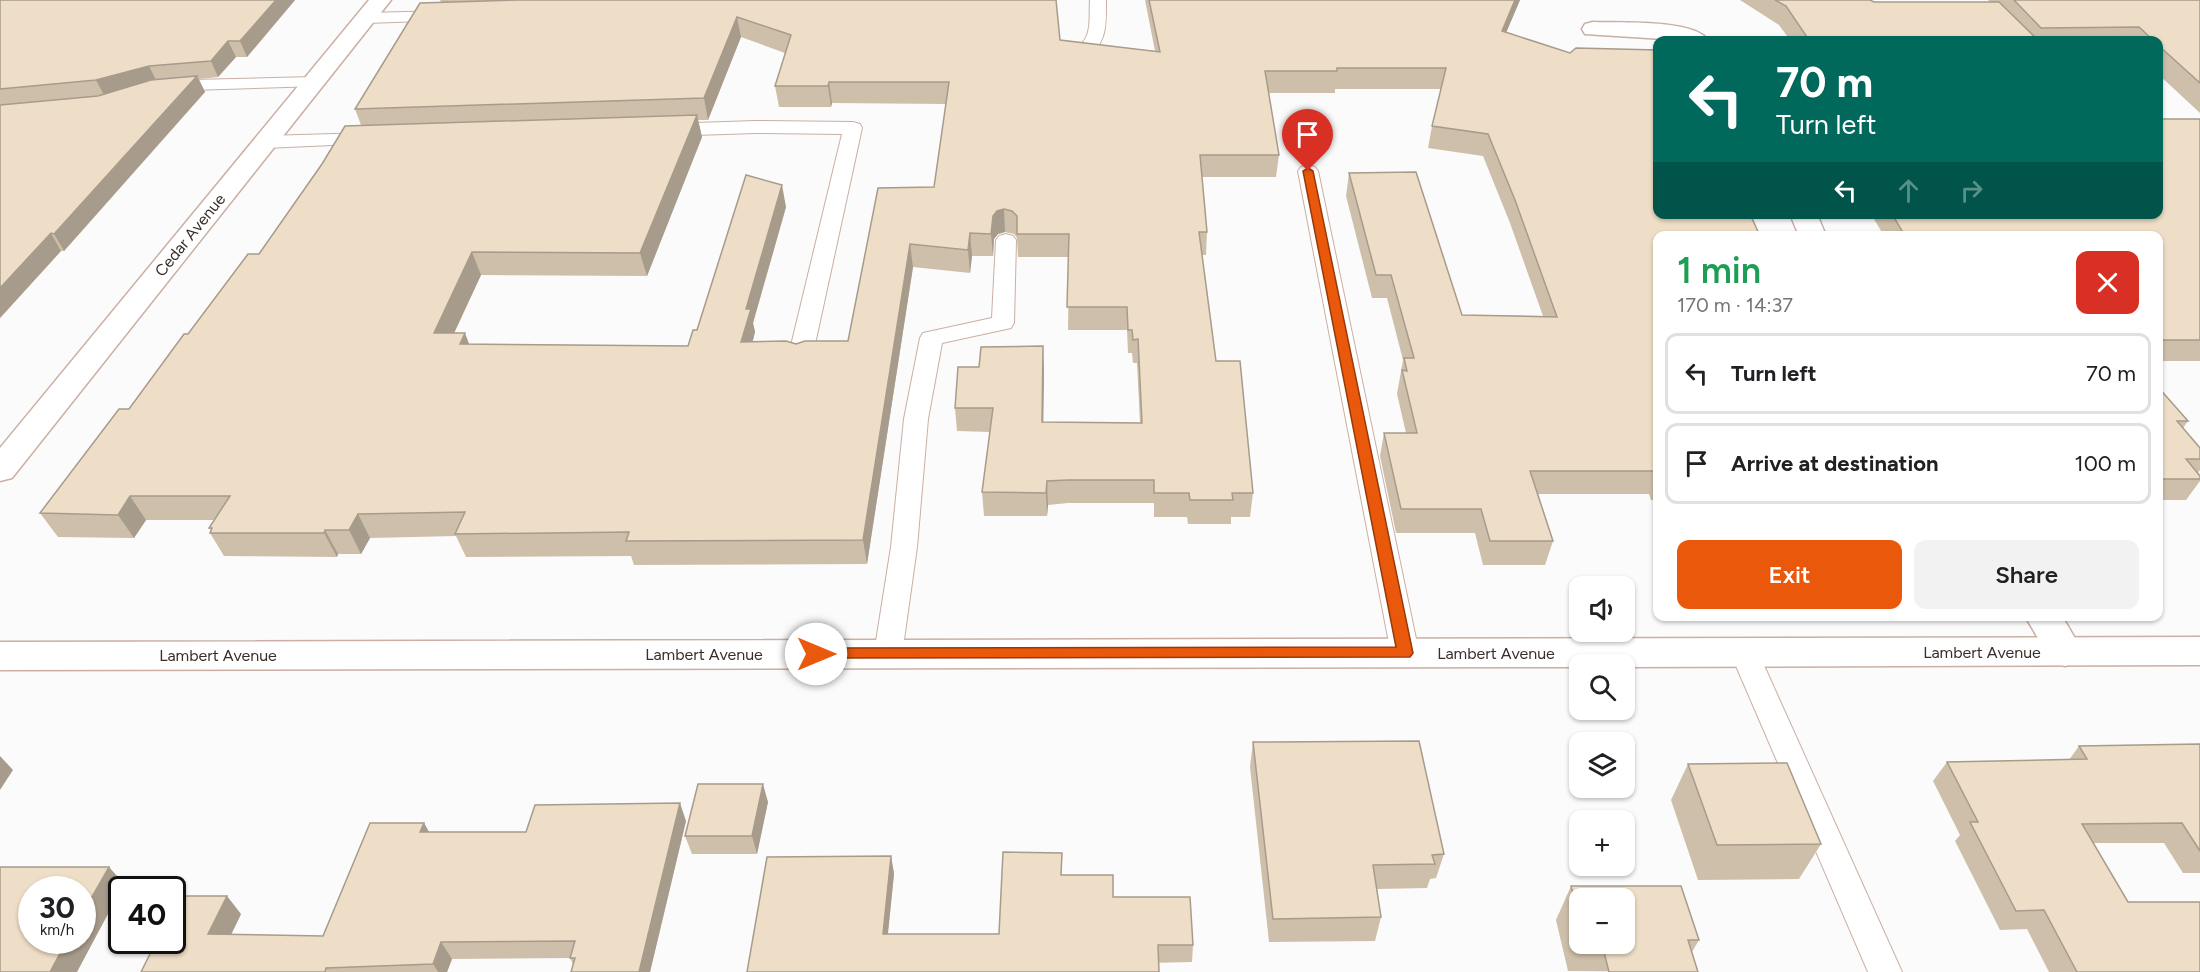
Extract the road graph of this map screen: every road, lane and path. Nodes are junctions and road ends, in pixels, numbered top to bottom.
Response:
1 (1098, 0) edge
2 (373, 9) edge
3 (460, 15) edge
4 (1593, 28) dead end
5 (1687, 36) edge
6 (1071, 57) edge
7 (314, 82) junction
8 (147, 92) edge
9 (648, 130) edge
10 (385, 138) edge
11 (266, 142) junction
12 (1308, 171) dead end
13 (1006, 240) edge
14 (800, 358) edge
15 (0, 470) edge
16 (2046, 621) edge
17 (2200, 651) edge
18 (1744, 652) junction
19 (2065, 652) junction
20 (1405, 653) junction
21 (888, 654) junction
22 (0, 656) edge
23 (1885, 972) edge

1 - 6 lane
2 - 3 lane
2 - 7 street, Cedar Avenue
4 - 5 street
7 - 8 lane
7 - 11 street, Cedar Avenue
9 - 14 lane
10 - 11 lane
11 - 15 street, Cedar Avenue
12 - 20 lane
13 - 21 lane
16 - 19 street
17 - 19 street, Lambert Avenue
18 - 19 street, Lambert Avenue
18 - 20 street, Lambert Avenue
18 - 23 lane
20 - 21 street, Lambert Avenue
21 - 22 street, Lambert Avenue

